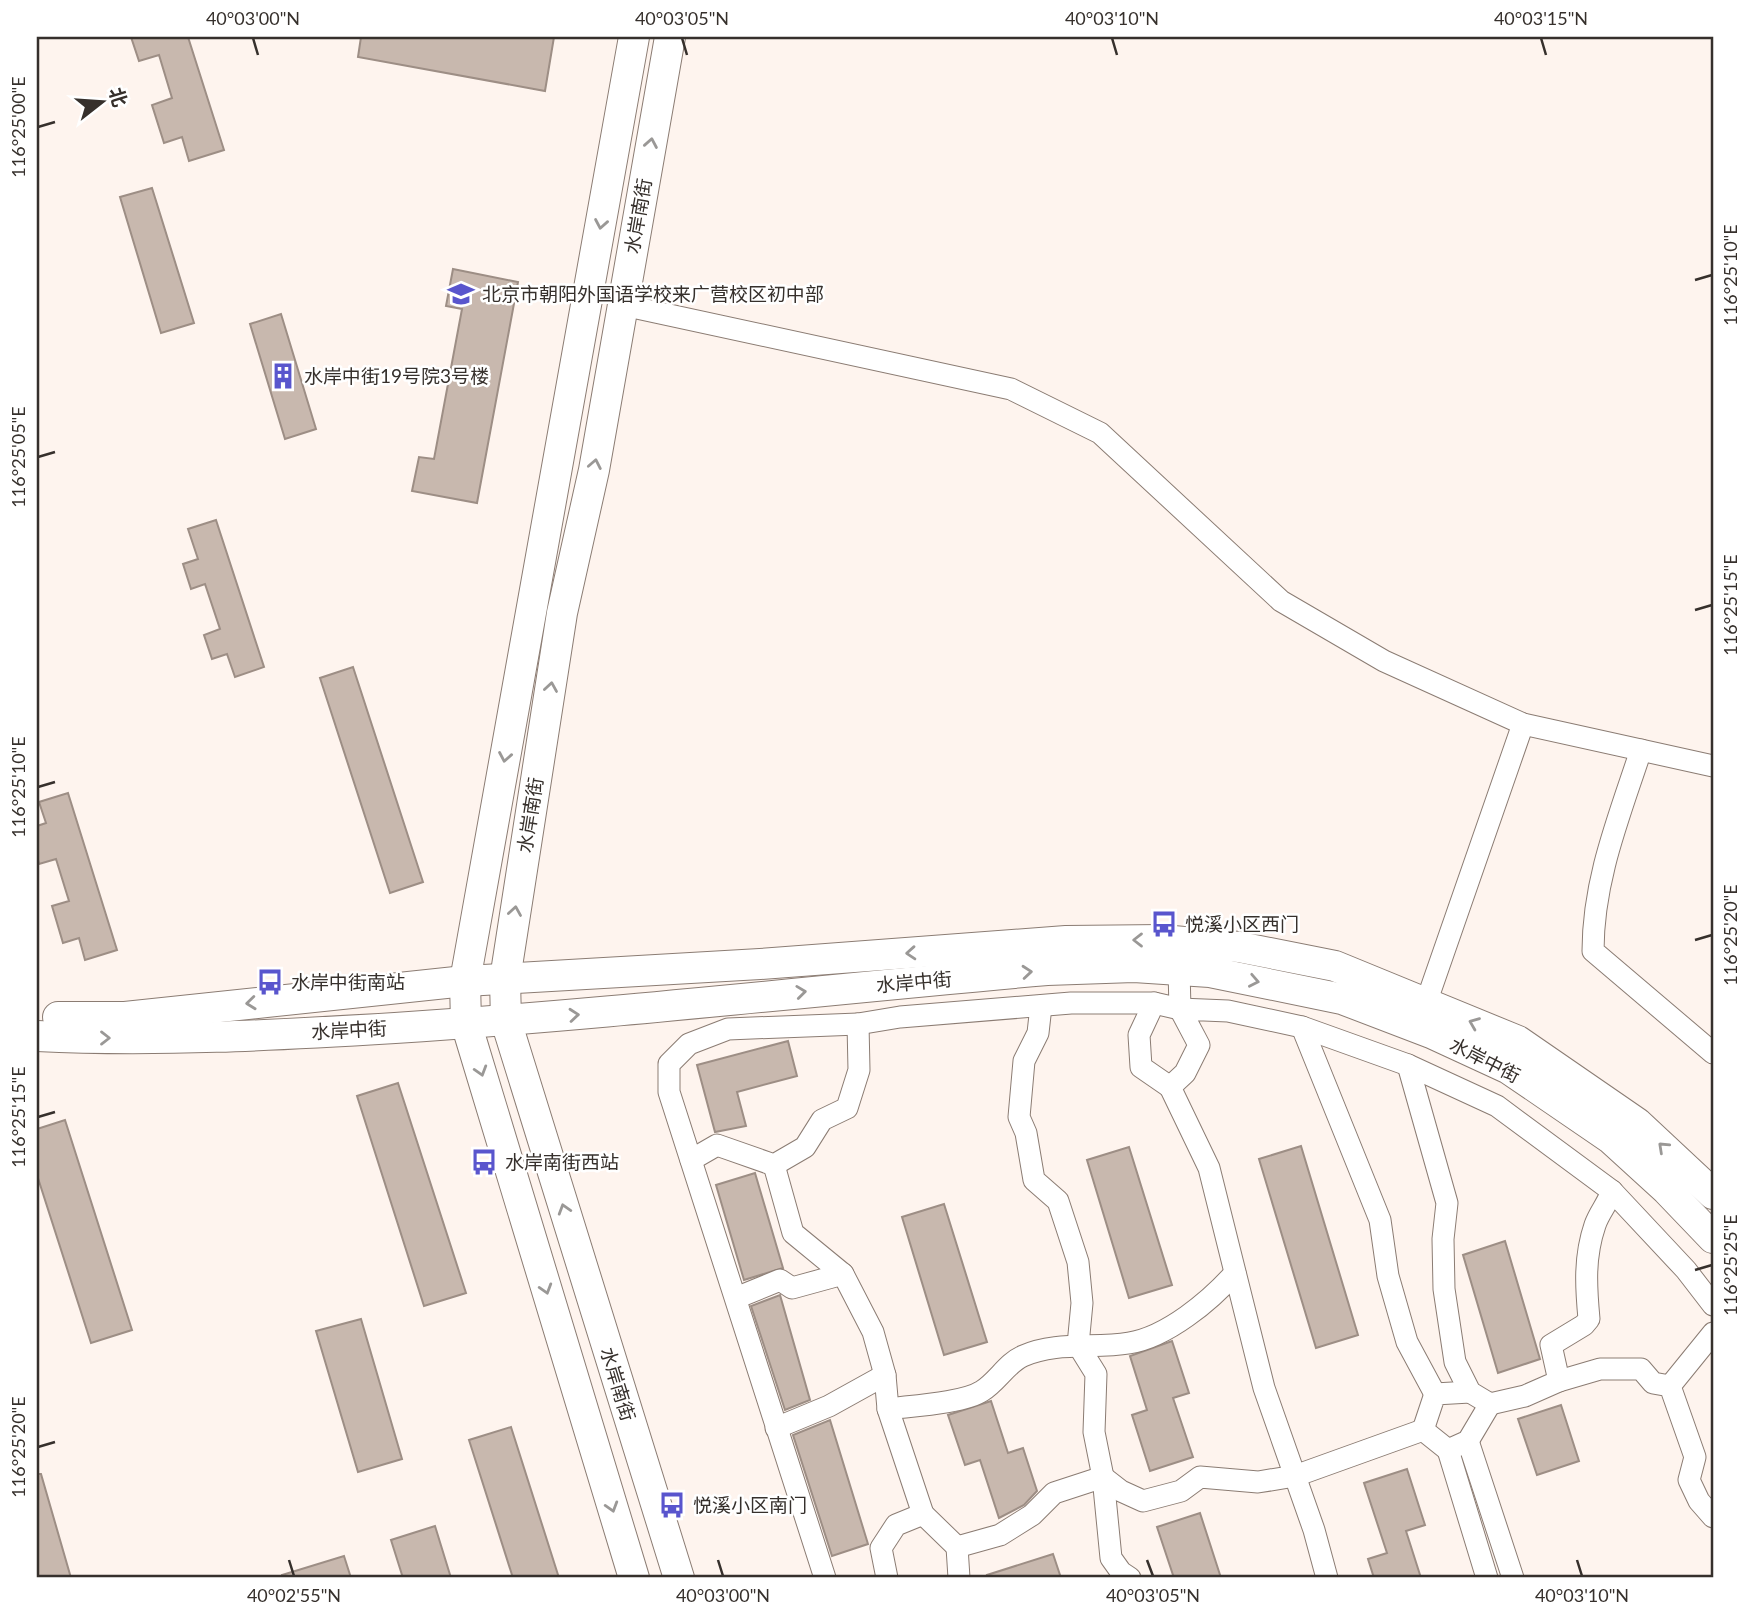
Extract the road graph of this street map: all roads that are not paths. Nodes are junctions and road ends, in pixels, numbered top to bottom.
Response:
1 (635, 37) edge
2 (670, 37) edge
3 (623, 305) junction
4 (1523, 724) junction
5 (1641, 750) junction
6 (1713, 766) edge
7 (1179, 970) junction
8 (505, 979) junction
9 (465, 981) junction
10 (1154, 1003) junction
11 (1426, 1003) junction
12 (1041, 1006) junction
13 (1180, 1009) junction
14 (37, 1016) edge
15 (506, 1021) junction
16 (466, 1023) junction
17 (858, 1024) junction
18 (1302, 1027) junction
19 (37, 1035) edge
20 (1713, 1053) edge
21 (1408, 1065) junction
22 (1170, 1087) junction
23 (691, 1160) junction
24 (774, 1166) junction
25 (1612, 1191) junction
26 (1713, 1194) edge
27 (1713, 1238) edge
28 (1235, 1273) junction
29 (843, 1274) junction
30 (736, 1298) junction
31 (1713, 1305) edge
32 (1713, 1333) edge
33 (1078, 1345) junction
34 (885, 1375) junction
35 (1559, 1381) junction
36 (1670, 1386) junction
37 (1470, 1392) junction
38 (1435, 1394) junction
39 (1490, 1404) junction
40 (888, 1409) junction
41 (776, 1428) junction
42 (1423, 1430) junction
43 (1468, 1441) junction
44 (1448, 1450) junction
45 (1295, 1476) junction
46 (1103, 1477) junction
47 (923, 1514) junction
48 (1713, 1517) edge
49 (957, 1547) junction
50 (634, 1578) edge
51 (679, 1578) edge
52 (825, 1578) edge
53 (887, 1578) edge
54 (959, 1578) edge
55 (1130, 1578) edge
56 (1327, 1578) edge
57 (1487, 1578) edge
58 (1513, 1578) edge

1 -> 9 street, 水岸南街
3 -> 2 street, 水岸南街
3 - 4 street
8 -> 3 street, 水岸南街
4 - 5 street
4 - 11 street
5 - 6 street
5 - 20 street
7 - 13 street
15 -> 7 street, 水岸中街
7 -> 27 street, 水岸中街
8 - 9 street, 水岸中街
11 -> 8 street, 水岸中街
8 - 15 street, 水岸南街
9 -> 14 street, 水岸中街
9 - 16 street, 水岸南街
10 - 12 street
10 - 13 street
10 - 22 street
26 -> 11 street, 水岸中街
12 - 17 street
12 - 33 street
13 - 18 street
13 - 22 street
15 - 16 street, 水岸中街
51 -> 15 street, 水岸南街
19 -> 16 street, 水岸中街
16 -> 50 street, 水岸南街
17 - 23 street
17 - 24 street
18 - 21 street
18 - 38 street
21 - 25 street
21 - 37 street
22 - 28 street
23 - 24 street
23 - 30 street
24 - 29 street
25 - 31 street
25 - 35 street
28 - 33 street
28 - 45 street
29 - 30 street
29 - 34 street
30 - 41 street
32 - 36 street
33 - 40 street
33 - 46 street
34 - 40 street
34 - 41 street
35 - 36 street
35 - 39 street
36 - 48 street
37 - 38 street
37 - 39 street
38 - 42 street
39 - 43 street
40 - 47 street
41 - 52 street
42 - 44 street
42 - 45 street
43 - 44 street
43 - 58 street
44 - 57 street
45 - 46 street
45 - 56 street
46 - 49 street
46 - 55 street
47 - 49 street
47 - 53 street
49 - 54 street

